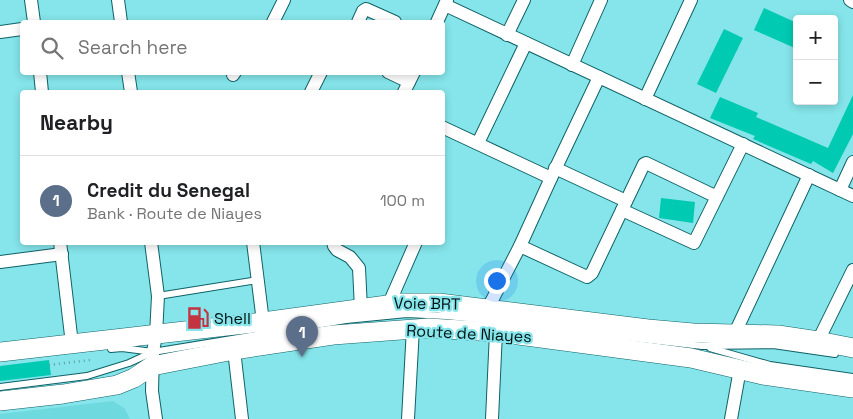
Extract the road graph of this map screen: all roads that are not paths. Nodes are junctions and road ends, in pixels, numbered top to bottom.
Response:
1 (31, 0) edge
2 (118, 0) edge
3 (284, 0) edge
4 (524, 0) edge
5 (601, 0) edge
6 (690, 0) edge
7 (446, 3) edge
8 (34, 20) edge
9 (121, 20) edge
10 (274, 20) edge
11 (359, 20) edge
12 (391, 20) edge
13 (438, 20) edge
14 (20, 30) edge
15 (0, 32) edge
16 (508, 34) junction
17 (526, 43) junction
18 (572, 65) junction
19 (40, 75) edge
20 (128, 75) edge
21 (320, 75) edge
22 (394, 75) edge
23 (599, 77) junction
24 (409, 82) edge
25 (42, 90) edge
26 (131, 90) edge
27 (312, 90) edge
28 (645, 99) junction
29 (445, 128) edge
30 (478, 143) junction
31 (742, 144) junction
32 (853, 162) edge
33 (553, 173) junction
34 (809, 175) junction
35 (840, 190) junction
36 (853, 196) edge
37 (717, 197) junction
38 (624, 205) junction
39 (151, 245) edge
40 (253, 245) edge
41 (334, 245) edge
42 (415, 245) edge
43 (520, 246) junction
44 (61, 248) edge
45 (0, 262) edge
46 (853, 270) edge
47 (258, 280) junction
48 (158, 296) junction
49 (388, 306) junction
50 (488, 308) junction
51 (361, 309) junction
52 (263, 322) junction
53 (413, 328) junction
54 (496, 332) junction
55 (734, 334) junction
56 (818, 341) junction
57 (72, 344) junction
58 (702, 346) junction
59 (106, 349) dead end
60 (234, 350) junction
61 (154, 351) junction
62 (0, 352) edge
63 (848, 352) edge
64 (740, 369) junction
65 (853, 377) edge
66 (0, 387) edge
67 (853, 388) edge
68 (0, 401) edge
69 (156, 419) edge
70 (242, 419) edge
71 (408, 419) edge
72 (492, 419) edge
73 (731, 419) edge

1 - 8 street
2 - 9 street
3 - 10 street
4 - 16 street
5 - 18 street
6 - 28 street
7 - 13 street
7 - 16 street
11 - 12 street
14 - 15 street
16 - 17 street
17 - 18 street
17 - 30 street
18 - 23 street
19 - 25 street
20 - 26 street
21 - 27 street
22 - 24 street
23 - 28 street
23 - 33 street
28 - 31 street
29 - 30 street
30 - 33 street
31 - 34 street
31 - 37 street
32 - 35 street
33 - 38 street
33 - 43 street
34 - 35 street
34 - 55 street
35 - 36 street
37 - 38 street
37 - 38 street
38 - 43 street
39 - 48 street
40 - 47 street
41 - 51 street
42 - 49 street
43 - 50 street
44 - 45 street
44 - 57 street
46 - 56 street
47 - 48 lane
47 - 52 street
48 - 61 street
49 - 50 main road, Route de Niayes
49 - 51 main road, Route de Niayes
50 - 55 main road, Route de Niayes
51 - 52 main road, Route de Niayes
52 - 61 main road, Route de Niayes
53 - 54 main road, Route de Niayes
53 - 60 main road, Route de Niayes
53 - 71 street
54 - 64 main road, Route de Niayes
54 - 72 street
55 - 56 main road, Route de Niayes
56 - 63 main road, Route de Niayes
57 - 61 main road, Route de Niayes
57 - 62 main road, Route de Niayes
58 - 61 lane, Voie BRT
58 - 63 lane, Voie BRT
58 - 65 lane, Voie BRT
59 - 61 lane, Voie BRT
60 - 61 main road, Route de Niayes
60 - 70 street
61 - 66 lane, Voie BRT
61 - 68 main road, Route de Niayes
61 - 69 street
64 - 67 main road, Route de Niayes
64 - 73 street

